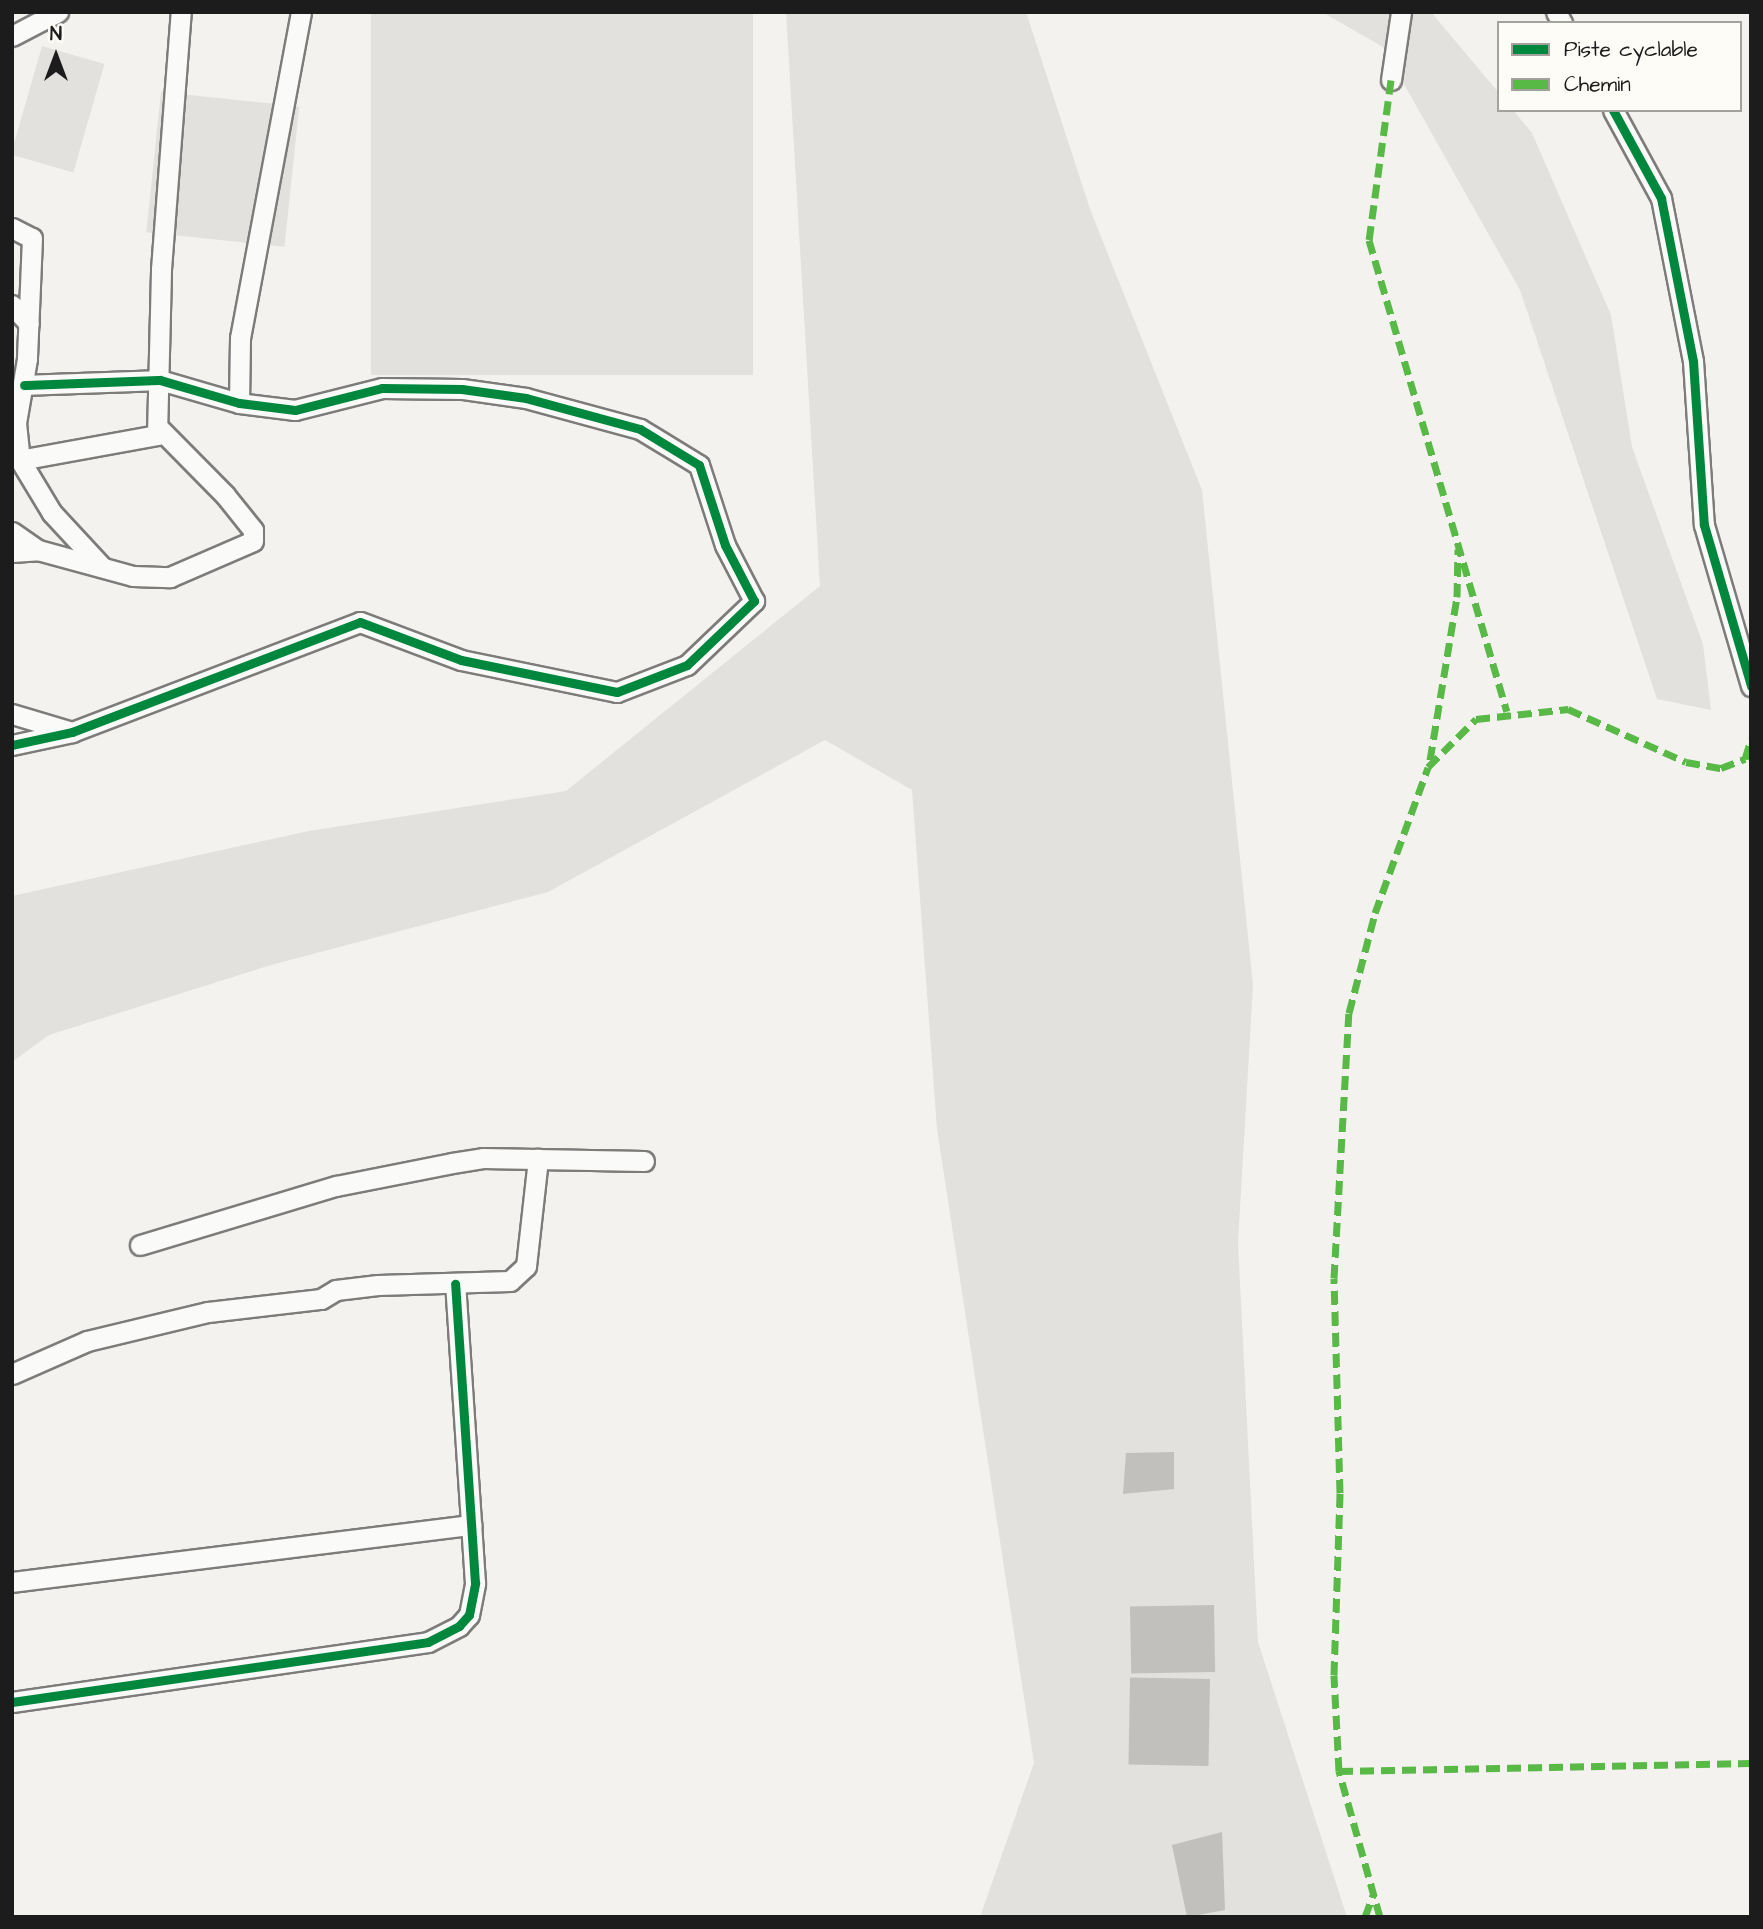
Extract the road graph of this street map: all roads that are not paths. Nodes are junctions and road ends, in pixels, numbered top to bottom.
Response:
1 (58, 12) edge
2 (181, 12) edge
3 (301, 12) edge
4 (1401, 12) edge
5 (21, 25) edge
6 (1391, 80) dead end
7 (1613, 112) edge
8 (12, 228) edge
9 (12, 304) edge
10 (29, 324) junction
11 (160, 380) junction
12 (24, 385) junction
13 (239, 403) junction
14 (14, 423) edge
15 (158, 427) junction
16 (20, 460) junction
17 (12, 532) edge
18 (38, 550) junction
19 (12, 552) edge
20 (102, 567) junction
21 (1751, 686) edge
22 (12, 714) edge
23 (72, 732) junction
24 (12, 746) edge
25 (538, 1159) junction
26 (644, 1161) dead end
27 (140, 1245) dead end
28 (455, 1284) junction
29 (12, 1374) edge
30 (471, 1524) junction
31 (12, 1582) edge
32 (12, 1702) edge

1 - 5 street
2 - 11 street
3 - 13 street
4 - 6 street
7 - 21 street
8 - 10 street
9 - 10 street
10 - 12 street
11 - 12 street
11 - 13 street
11 - 15 street
12 - 14 street
13 - 23 street
14 - 16 street
15 - 16 street
15 - 20 street
16 - 20 street
17 - 18 street
18 - 19 street
18 - 20 street
22 - 23 street
23 - 24 street
25 - 26 street
25 - 27 street
25 - 28 street
28 - 29 street
28 - 30 street
30 - 31 street
30 - 32 street

